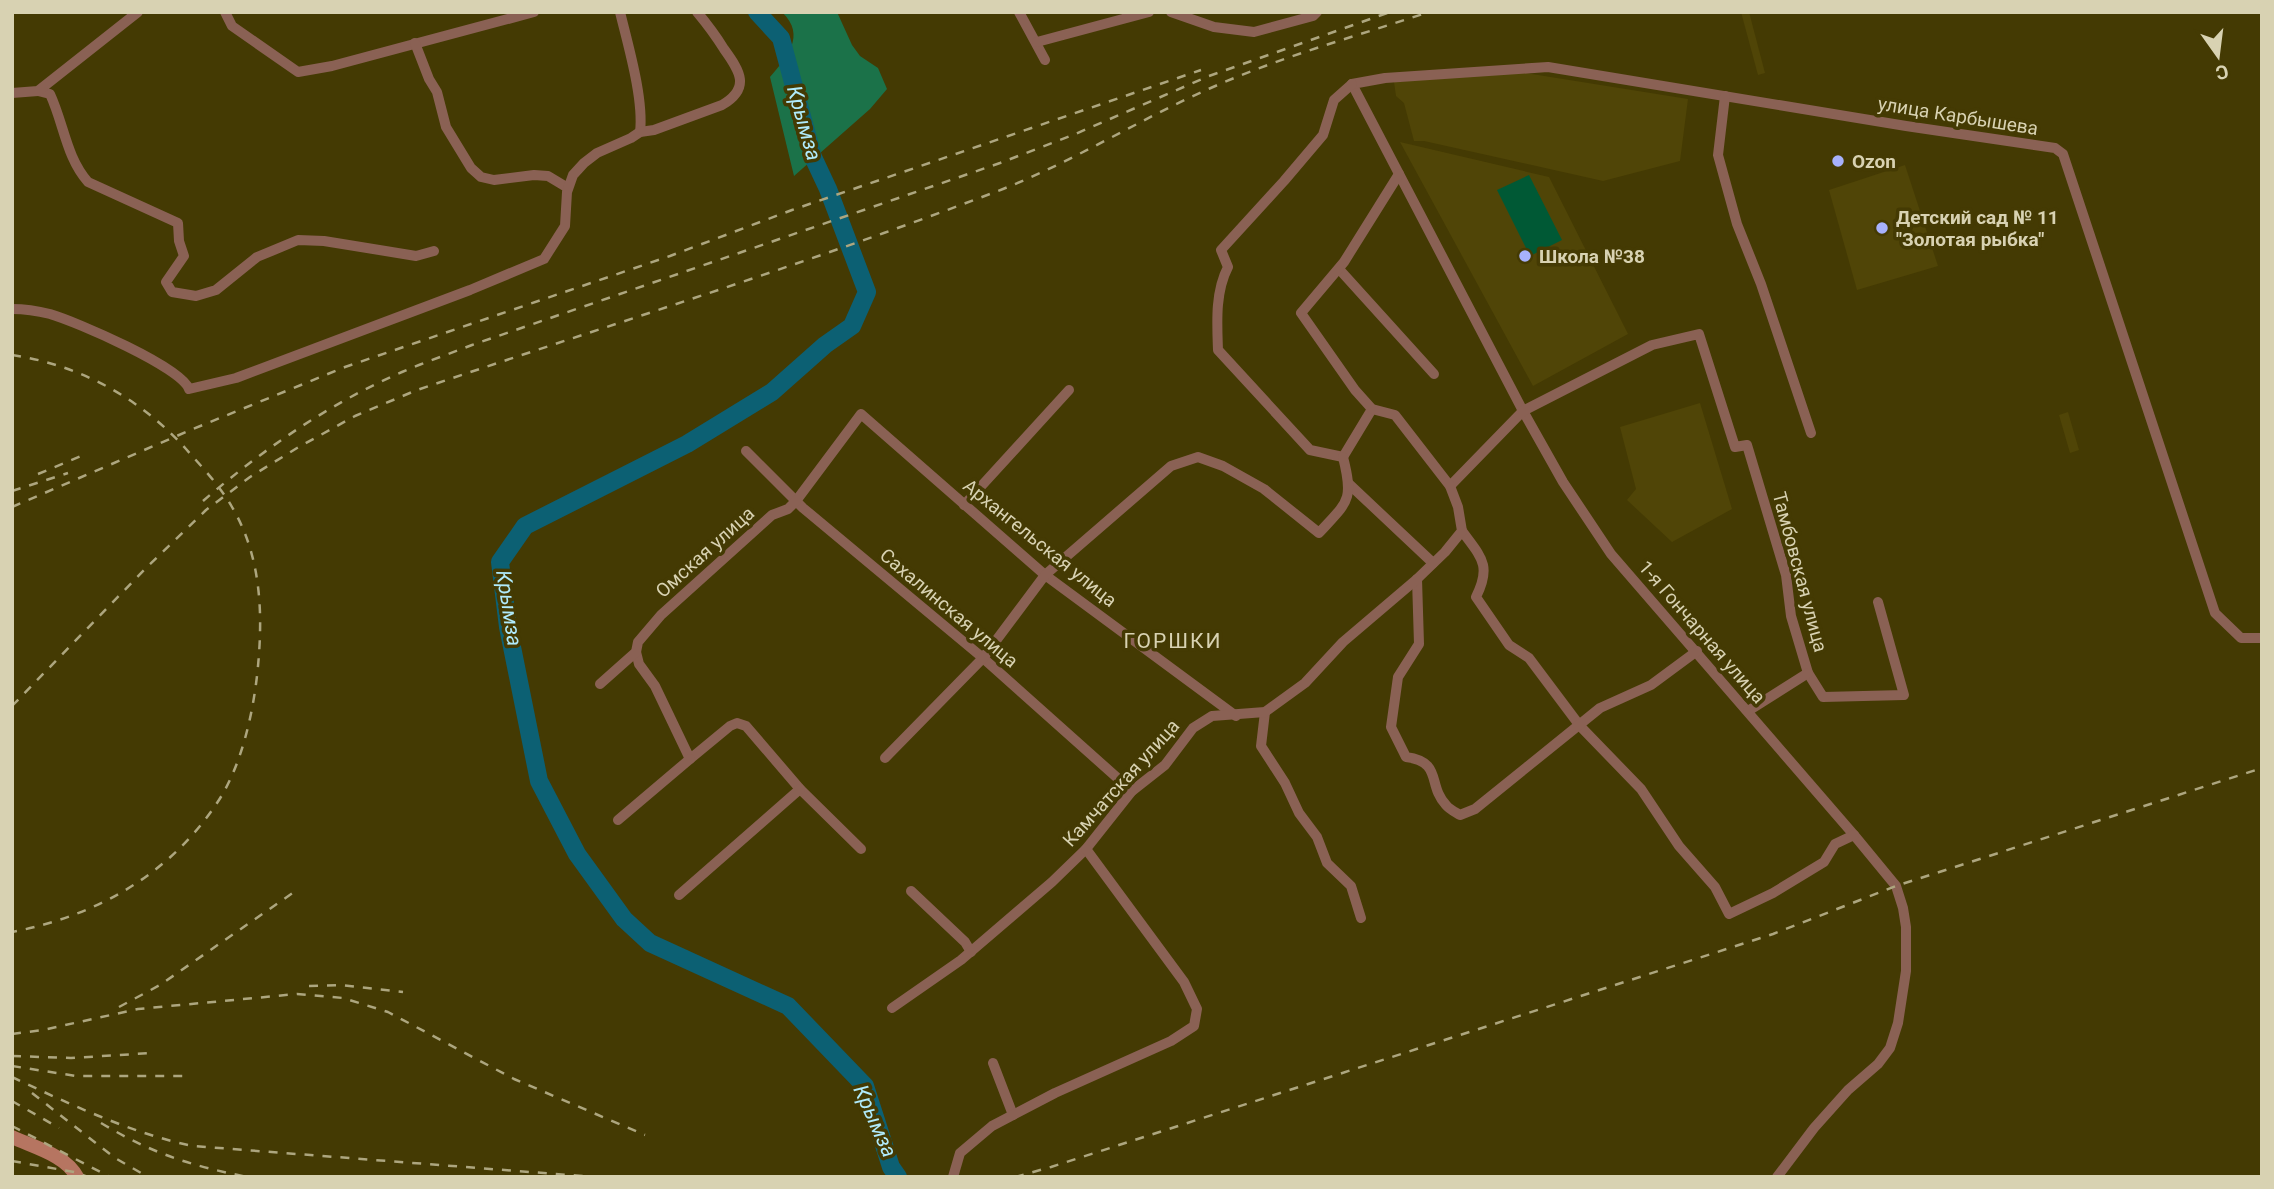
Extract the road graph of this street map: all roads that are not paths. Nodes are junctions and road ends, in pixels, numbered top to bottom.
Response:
1 (138, 12) edge
2 (225, 12) edge
3 (534, 12) edge
4 (620, 12) edge
5 (697, 12) edge
6 (1019, 12) edge
7 (1149, 12) edge
8 (1171, 12) edge
9 (1317, 12) edge
10 (1037, 42) junction
11 (415, 43) junction
12 (1045, 60) dead end
13 (1352, 84) junction
14 (12, 91) edge
15 (38, 91) junction
16 (1725, 96) junction
17 (640, 132) junction
18 (1399, 174) junction
19 (568, 188) junction
20 (434, 251) dead end
21 (1339, 269) junction
22 (12, 309) edge
23 (1434, 373) dead end
24 (1069, 390) dead end
25 (1372, 409) junction
26 (1523, 411) junction
27 (861, 414) joint
28 (1811, 433) dead end
29 (746, 451) dead end
30 (1342, 457) junction
31 (1349, 484) junction
32 (1451, 486) junction
33 (796, 501) junction
34 (964, 505) junction
35 (1462, 531) junction
36 (1433, 563) junction
37 (1045, 575) junction
38 (1417, 579) junction
39 (1878, 602) dead end
40 (2262, 638) edge
41 (1697, 651) junction
42 (636, 652) junction
43 (983, 658) junction
44 (1808, 673) junction
45 (600, 684) dead end
46 (1748, 710) junction
47 (1265, 712) junction
48 (1236, 716) junction
49 (1580, 726) junction
50 (886, 758) dead end
51 (690, 759) junction
52 (800, 789) junction
53 (1132, 791) junction
54 (618, 820) dead end
55 (1854, 835) junction
56 (861, 849) dead end
57 (1086, 849) junction
58 (911, 891) dead end
59 (679, 895) dead end
60 (1361, 918) dead end
61 (971, 952) junction
62 (892, 1008) dead end
63 (993, 1063) dead end
64 (1013, 1115) junction
65 (12, 1137) edge
66 (76, 1177) edge
67 (953, 1177) edge
68 (1777, 1177) edge

1 - 15 street
2 - 11 street
3 - 11 street
4 - 17 street
5 - 17 street
6 - 10 street
7 - 10 street
8 - 9 street
10 - 12 street
11 - 19 street
13 - 16 street, улица Карбышева
13 - 18 street, 1-я Гончарная улица
13 - 30 street
14 - 15 street
15 - 20 street
16 - 28 street
16 - 40 street, улица Карбышева
17 - 19 street
18 - 21 street
18 - 26 street, 1-я Гончарная улица
19 - 22 street
21 - 23 street
21 - 25 street
24 - 34 street
25 - 30 street
25 - 32 street
26 - 32 street
26 - 41 street, 1-я Гончарная улица
26 - 44 street, Тамбовская улица
27 - 33 street, Омская улица
27 - 34 street, Архангельская улица
29 - 33 street, Сахалинская улица
30 - 31 street
31 - 36 street
31 - 37 street
32 - 35 street
33 - 42 street, Омская улица
33 - 43 street, Сахалинская улица
34 - 37 street, Архангельская улица
35 - 36 street, Камчатская улица
35 - 49 street
36 - 38 street, Камчатская улица
37 - 43 street
37 - 48 street, Архангельская улица
38 - 47 street, Камчатская улица
38 - 49 street
39 - 44 street
41 - 46 street, 1-я Гончарная улица
41 - 49 street
42 - 45 street, Омская улица
42 - 51 street
43 - 50 street
43 - 53 street, Сахалинская улица
44 - 46 street
46 - 55 street, 1-я Гончарная улица
47 - 48 street, Камчатская улица
47 - 60 street
48 - 53 street, Камчатская улица
49 - 55 street
51 - 52 street
51 - 54 street
52 - 56 street
52 - 59 street
53 - 57 street, Камчатская улица
55 - 68 street, 1-я Гончарная улица
57 - 61 street, Камчатская улица
57 - 64 street
58 - 61 street
61 - 62 street, Камчатская улица
63 - 64 street
64 - 67 street
65 - 66 street

